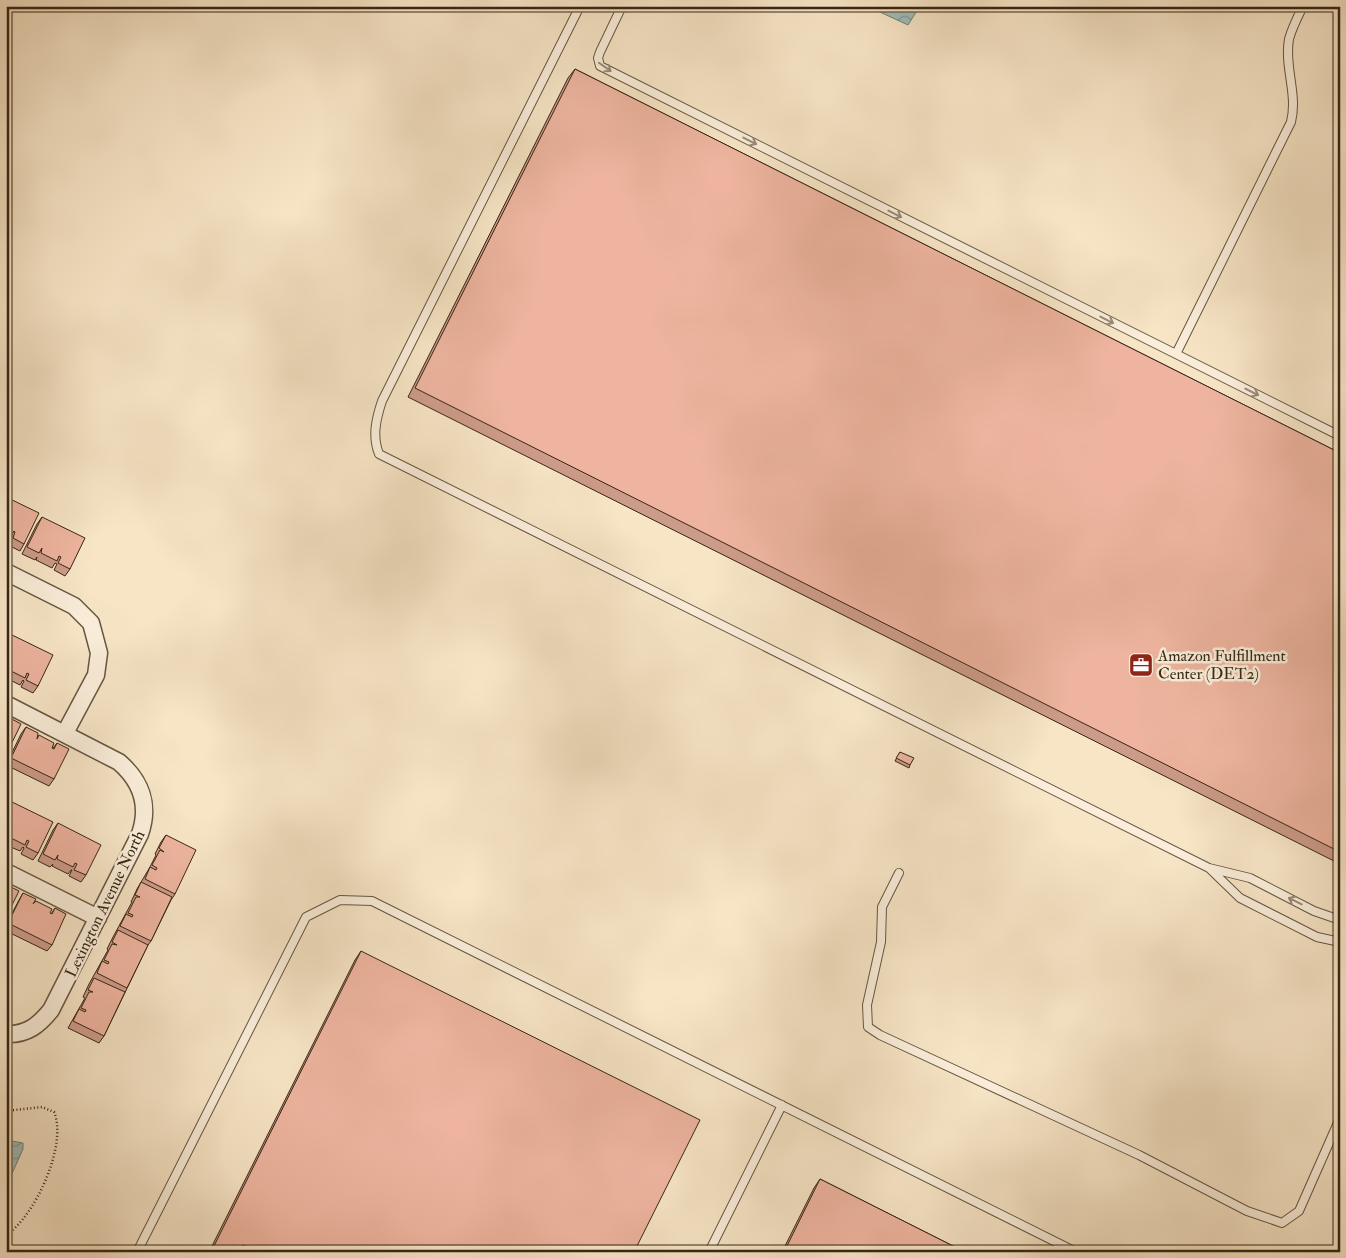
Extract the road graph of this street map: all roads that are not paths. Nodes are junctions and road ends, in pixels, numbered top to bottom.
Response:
1 (580, 6) edge
2 (622, 6) edge
3 (1303, 6) edge
4 (1176, 354) junction
5 (1340, 436) edge
6 (6, 572) edge
7 (6, 704) edge
8 (65, 733) junction
9 (1209, 868) junction
10 (6, 872) edge
11 (899, 873) dead end
12 (98, 918) junction
13 (1340, 920) edge
14 (1340, 942) edge
15 (12, 1034) edge
16 (782, 1105) junction
17 (1340, 1118) edge
18 (137, 1252) edge
19 (709, 1252) edge
20 (1076, 1252) edge

1 - 9 lane
2 -> 4 lane
3 - 4 lane
4 -> 5 lane
6 - 8 street
7 - 8 street, Lexington Avenue North
8 - 12 street, Lexington Avenue North
13 -> 9 lane
9 - 14 lane
10 - 12 street
11 - 17 lane
12 - 15 street, Lexington Avenue North
16 - 18 lane
16 - 19 lane
16 - 20 lane

